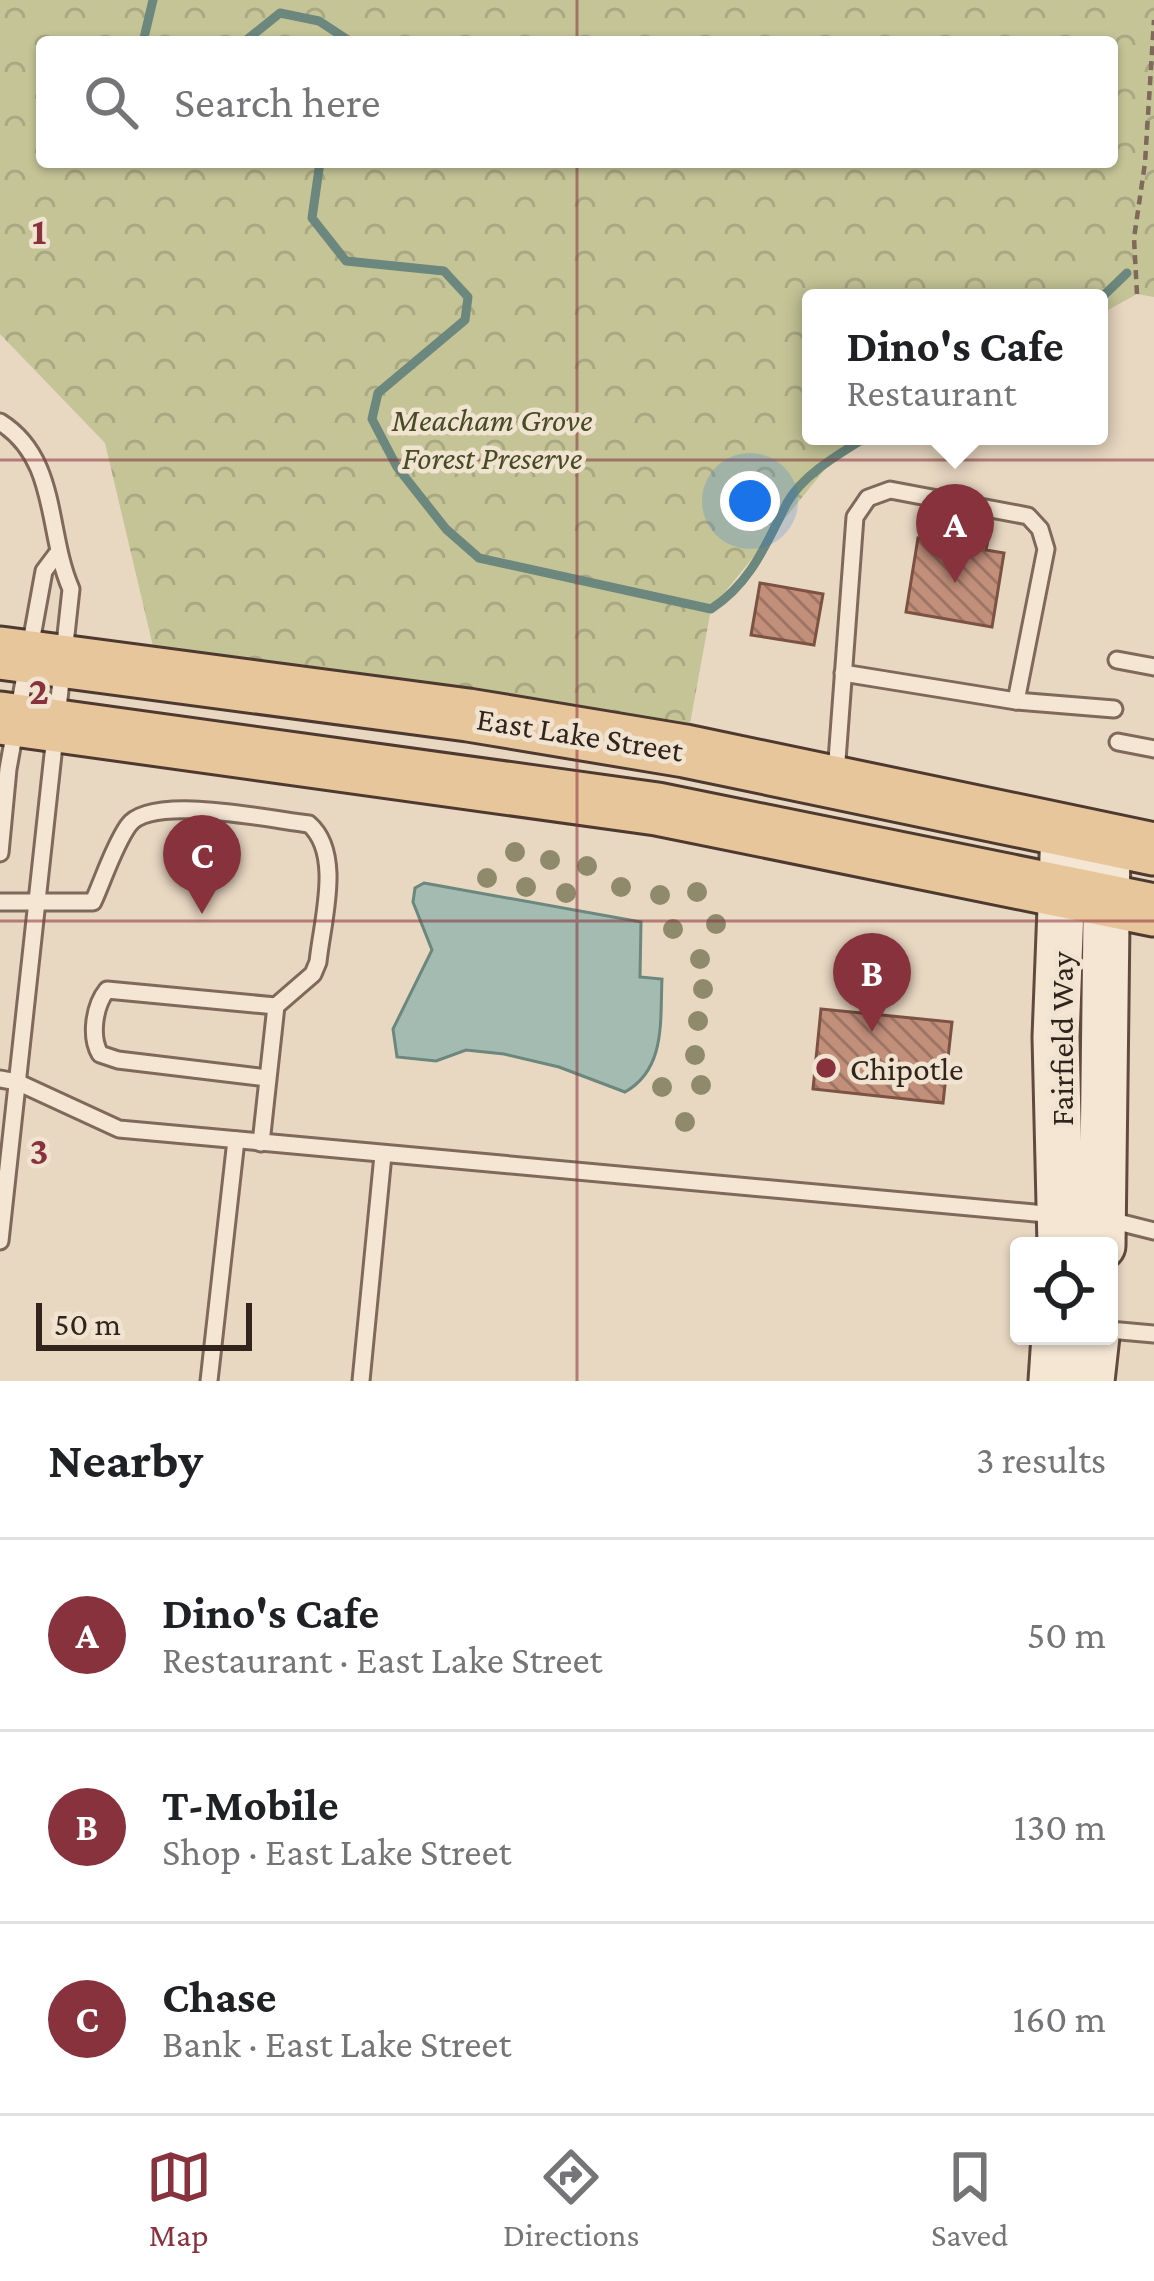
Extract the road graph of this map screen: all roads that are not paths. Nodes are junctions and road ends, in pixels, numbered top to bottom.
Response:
1 (0, 422) edge
2 (56, 555) junction
3 (31, 656) edge
4 (1117, 660) dead end
5 (1154, 667) edge
6 (843, 673) junction
7 (1016, 701) junction
8 (1114, 709) dead end
9 (25, 722) edge
10 (1118, 742) dead end
11 (1154, 749) edge
12 (835, 783) junction
13 (1109, 840) edge
14 (0, 854) edge
15 (1108, 900) edge
16 (0, 902) edge
17 (38, 903) junction
18 (276, 1006) junction
19 (267, 1078) junction
20 (8, 1080) edge
21 (236, 1140) junction
22 (261, 1143) junction
23 (382, 1155) junction
24 (1082, 1231) edge
25 (1154, 1231) edge
26 (0, 1241) edge
27 (1118, 1331) edge
28 (1154, 1334) edge
29 (1054, 1345) edge
30 (1095, 1345) edge
31 (209, 1381) edge
32 (361, 1381) edge
33 (1052, 1381) edge
34 (1091, 1381) edge

1 - 2 lane
2 - 3 lane
2 - 3 lane
3 - 9 lane
3 - 9 lane
3 - 12 main road, East Lake Street
4 - 5 lane
6 - 7 lane
6 - 7 lane
6 - 12 lane
7 - 8 lane
9 - 14 lane
9 - 15 main road, East Lake Street
9 - 17 lane
10 - 11 lane
12 - 13 main road, East Lake Street
13 - 15 street, Fairfield Way
15 - 24 street, Fairfield Way
16 - 17 lane
17 - 18 lane
17 - 20 lane
18 - 19 lane
18 - 19 lane
19 - 22 lane
20 - 21 lane
20 - 26 lane
21 - 22 lane
21 - 31 lane
22 - 23 lane
23 - 24 lane
23 - 32 lane
24 - 25 lane
27 - 28 lane
29 - 33 street
30 - 34 street

